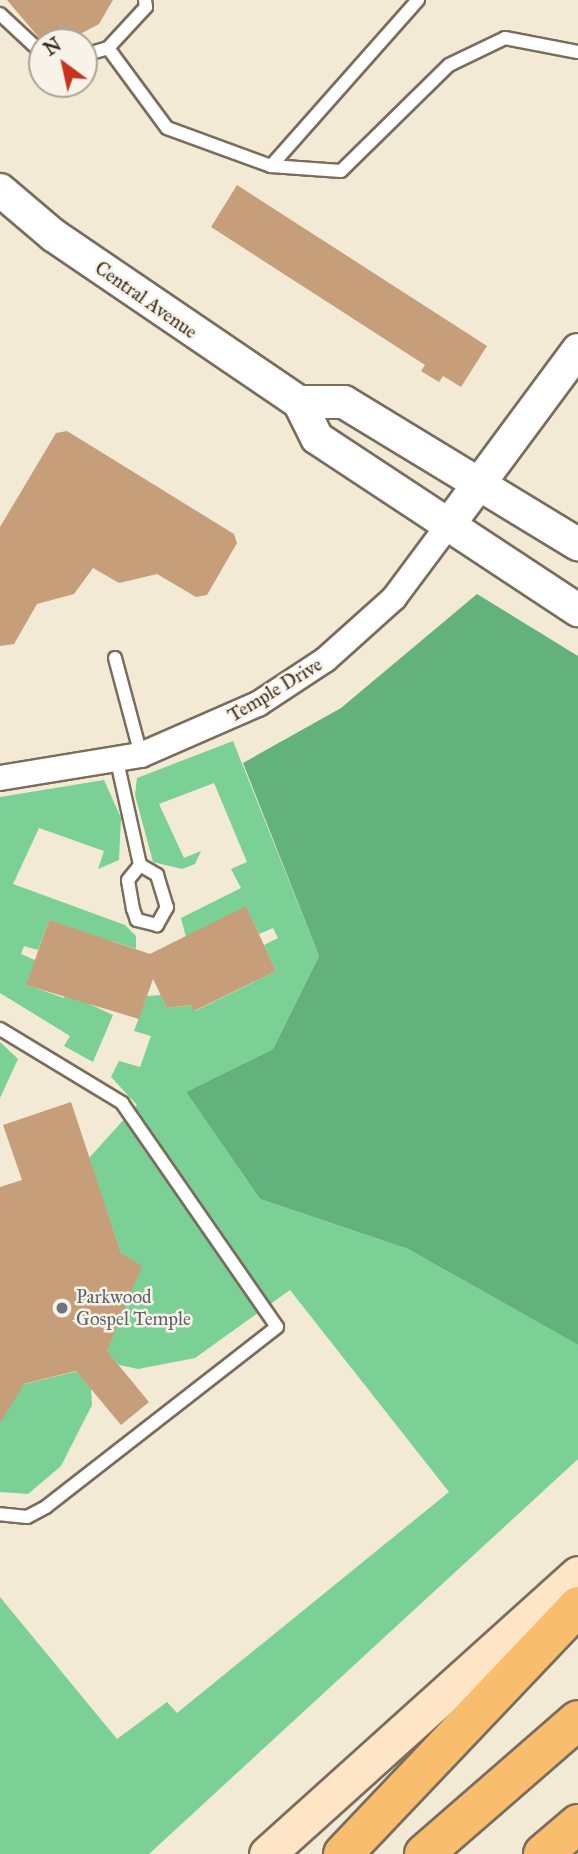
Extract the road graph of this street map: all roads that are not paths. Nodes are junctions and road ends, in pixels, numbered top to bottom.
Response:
1 (145, 0) edge
2 (418, 0) edge
3 (0, 14) edge
4 (28, 40) edge
5 (108, 48) junction
6 (98, 51) edge
7 (578, 52) edge
8 (271, 166) junction
9 (0, 190) edge
10 (578, 350) edge
11 (299, 402) junction
12 (477, 482) junction
13 (447, 527) junction
14 (578, 544) edge
15 (578, 610) edge
16 (115, 658) dead end
17 (141, 755) junction
18 (117, 761) junction
19 (0, 778) edge
20 (140, 865) junction
21 (0, 1029) edge
22 (0, 1514) edge
23 (578, 1574) edge
24 (578, 1606) edge
25 (578, 1720) edge
26 (578, 1824) edge
27 (267, 1854) edge
28 (343, 1854) edge
29 (424, 1854) edge
30 (543, 1854) edge

1 - 5 lane
2 - 8 lane
3 - 4 lane
5 - 6 lane
5 - 8 lane
7 - 8 lane
9 - 11 street, Central Avenue
10 - 12 street, Temple Drive
11 - 12 street
11 - 13 street, Central Avenue
12 - 13 street, Temple Drive
12 - 14 street
13 - 15 street, Central Avenue
13 - 17 street, Temple Drive
16 - 17 lane
17 - 18 street, Temple Drive
18 - 19 street, Temple Drive
18 - 20 lane
20 - 20 lane
21 - 22 lane
23 - 27 main road
24 - 28 highway
25 - 29 highway
26 - 30 highway

